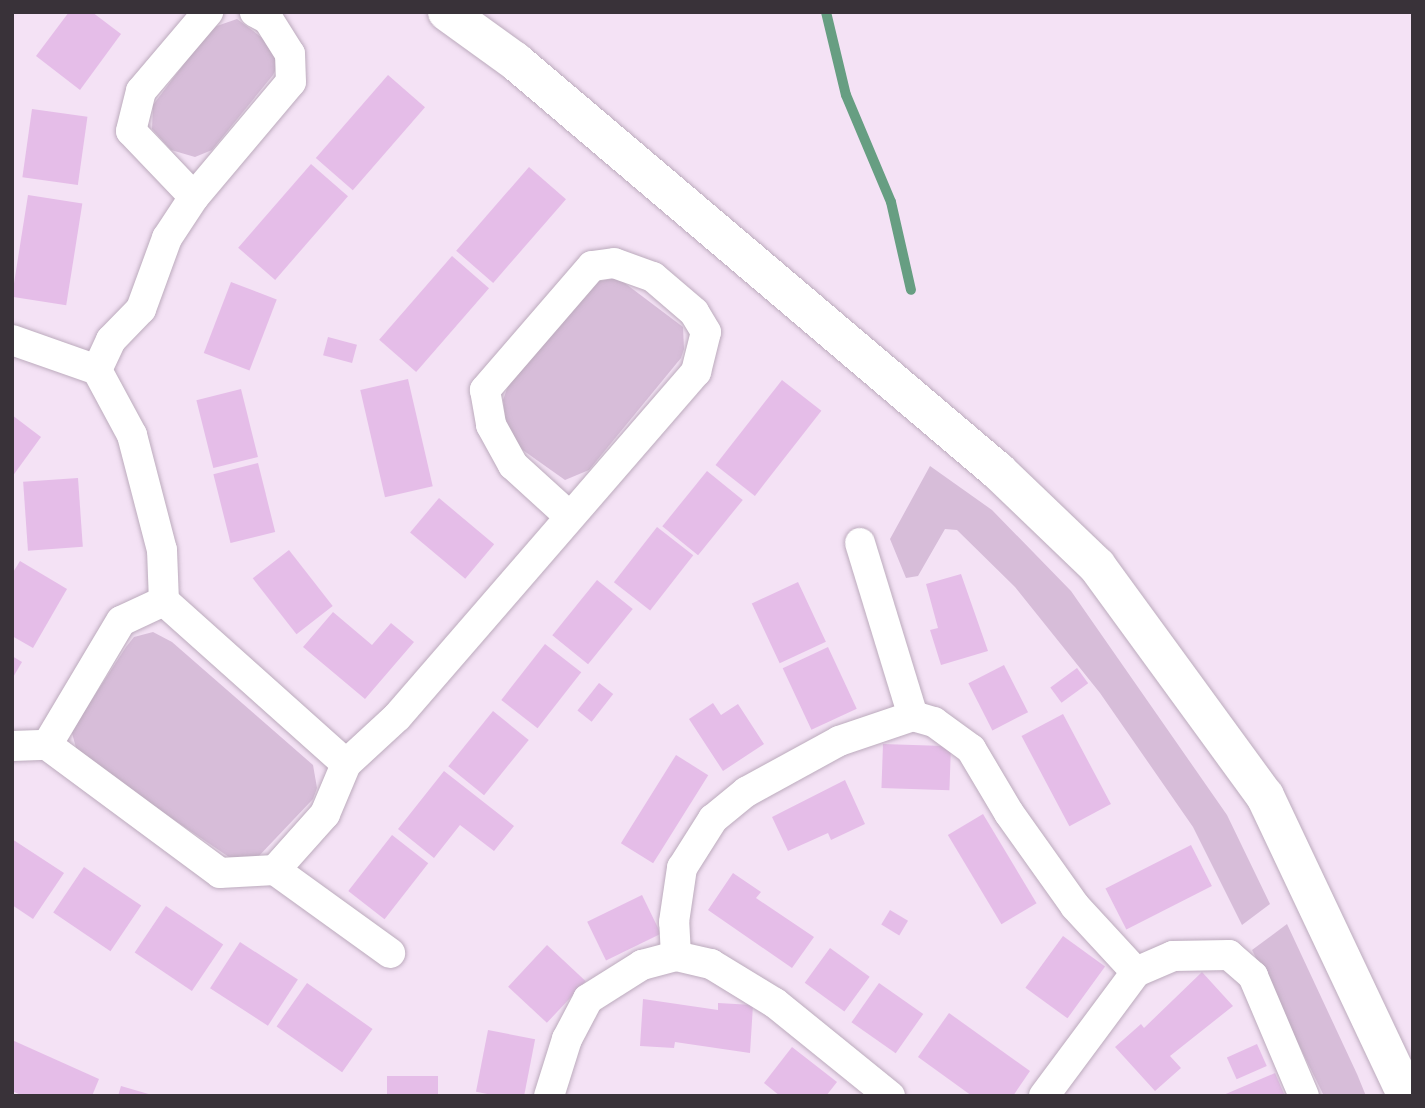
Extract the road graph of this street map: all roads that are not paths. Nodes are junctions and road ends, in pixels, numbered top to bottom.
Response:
1 (208, 12) edge
2 (255, 12) edge
3 (447, 12) edge
4 (194, 197) junction
5 (12, 340) edge
6 (97, 370) junction
7 (569, 516) junction
8 (860, 543) dead end
9 (164, 601) junction
10 (912, 716) junction
11 (47, 745) junction
12 (12, 746) edge
13 (346, 764) junction
14 (275, 870) junction
15 (390, 953) dead end
16 (676, 956) junction
17 (1136, 972) junction
18 (549, 1096) edge
19 (890, 1096) edge
20 (1044, 1096) edge
21 (1304, 1096) edge
22 (1407, 1096) edge

1 - 4 street
2 - 4 street
3 - 22 street
4 - 6 street
5 - 6 street
6 - 9 street
7 - 7 street
7 - 13 street
8 - 10 street
9 - 11 street
9 - 13 street
10 - 16 street
10 - 17 street
11 - 12 street
11 - 14 street
13 - 14 street
14 - 15 street
16 - 18 street
16 - 19 street
17 - 20 street
17 - 21 street

